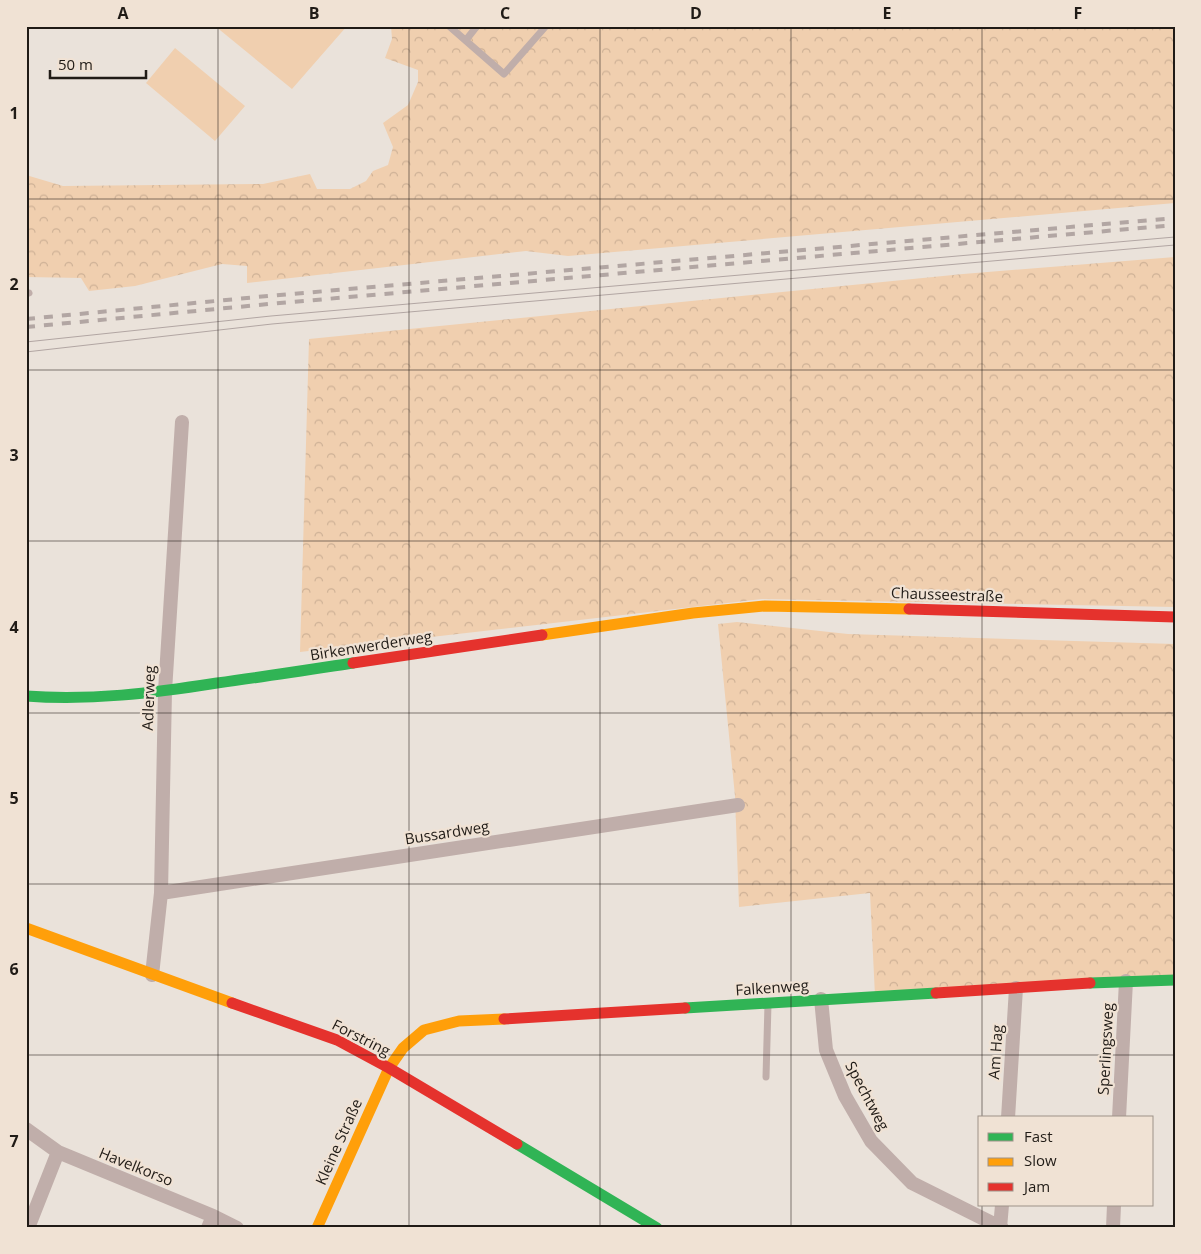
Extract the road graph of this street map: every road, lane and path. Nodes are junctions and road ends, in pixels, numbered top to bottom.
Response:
1 (449, 26) edge
2 (478, 26) edge
3 (546, 26) edge
4 (466, 40) dead end
5 (182, 422) dead end
6 (719, 610) joint
7 (1175, 617) edge
8 (165, 691) junction
9 (26, 696) edge
10 (738, 805) dead end
11 (161, 893) junction
12 (26, 928) edge
13 (152, 975) junction
14 (1175, 980) edge
15 (1126, 981) junction
16 (1016, 988) junction
17 (820, 999) junction
18 (768, 1004) junction
19 (389, 1068) junction
20 (766, 1077) dead end
21 (1008, 1116) edge
22 (1119, 1116) edge
23 (26, 1130) edge
24 (58, 1152) junction
25 (1002, 1206) edge
26 (1114, 1206) edge
27 (210, 1222) edge
28 (28, 1228) edge
29 (237, 1228) edge
30 (317, 1228) edge
31 (657, 1228) edge
32 (1001, 1228) edge
33 (1113, 1228) edge

1 - 3 lane
2 - 4 lane
5 - 8 street, Adlerweg
6 - 7 street, Chausseestraße
6 - 8 street, Birkenwerderweg
8 - 9 street, Birkenwerderweg
8 - 11 street, Adlerweg
10 - 11 street, Bussardweg
11 - 13 street, Adlerweg
12 - 13 street, Forstring
13 - 19 street, Forstring
14 - 15 street, Falkenweg
15 - 16 street, Falkenweg
15 - 22 street, Sperlingsweg
16 - 17 street, Falkenweg
16 - 21 street, Am Hag
17 - 18 street, Falkenweg
17 - 32 street, Spechtweg
18 - 19 street, Falkenweg
18 - 20 lane
19 - 30 street, Kleine Straße
19 - 31 street, Forstring
23 - 24 street, Havelkorso
24 - 27 street, Havelkorso
24 - 28 street
25 - 32 street
26 - 33 street
27 - 29 street, Havelkorso

